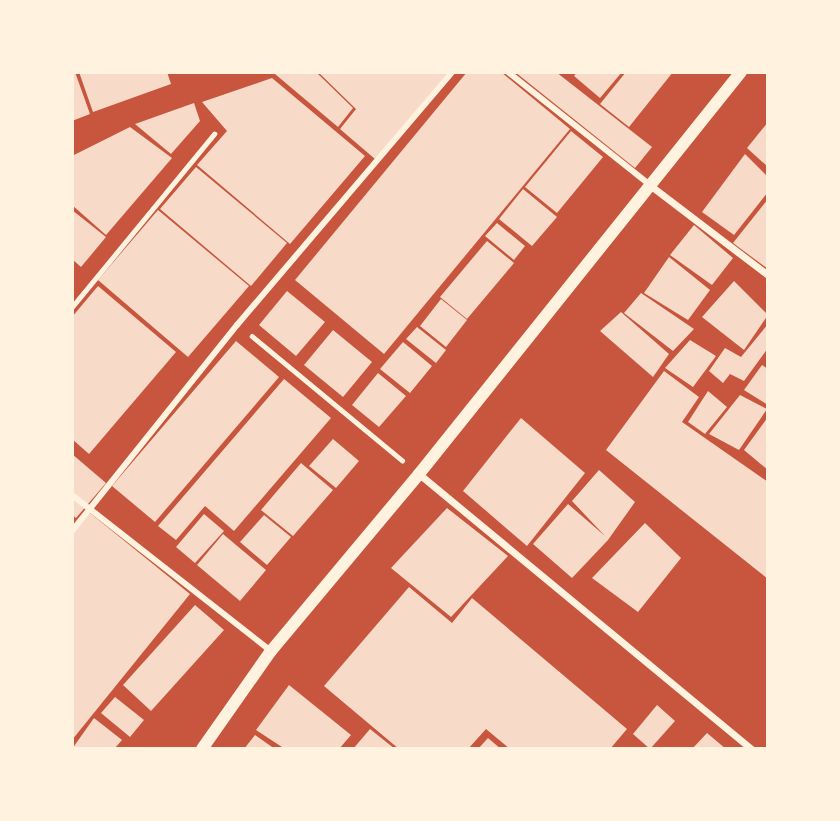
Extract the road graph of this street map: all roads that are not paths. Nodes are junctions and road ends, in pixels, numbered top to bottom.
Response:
1 (452, 72) edge
2 (508, 72) edge
3 (741, 72) edge
4 (651, 186) junction
5 (768, 275) edge
6 (419, 474) junction
7 (72, 495) edge
8 (91, 510) junction
9 (72, 531) edge
10 (271, 651) junction
11 (202, 749) edge
12 (752, 749) edge

1 - 8 street
2 - 4 street
3 - 4 street
4 - 5 street
4 - 6 street
6 - 10 street
6 - 12 street
7 - 8 street
8 - 9 street
8 - 10 street
10 - 11 street

